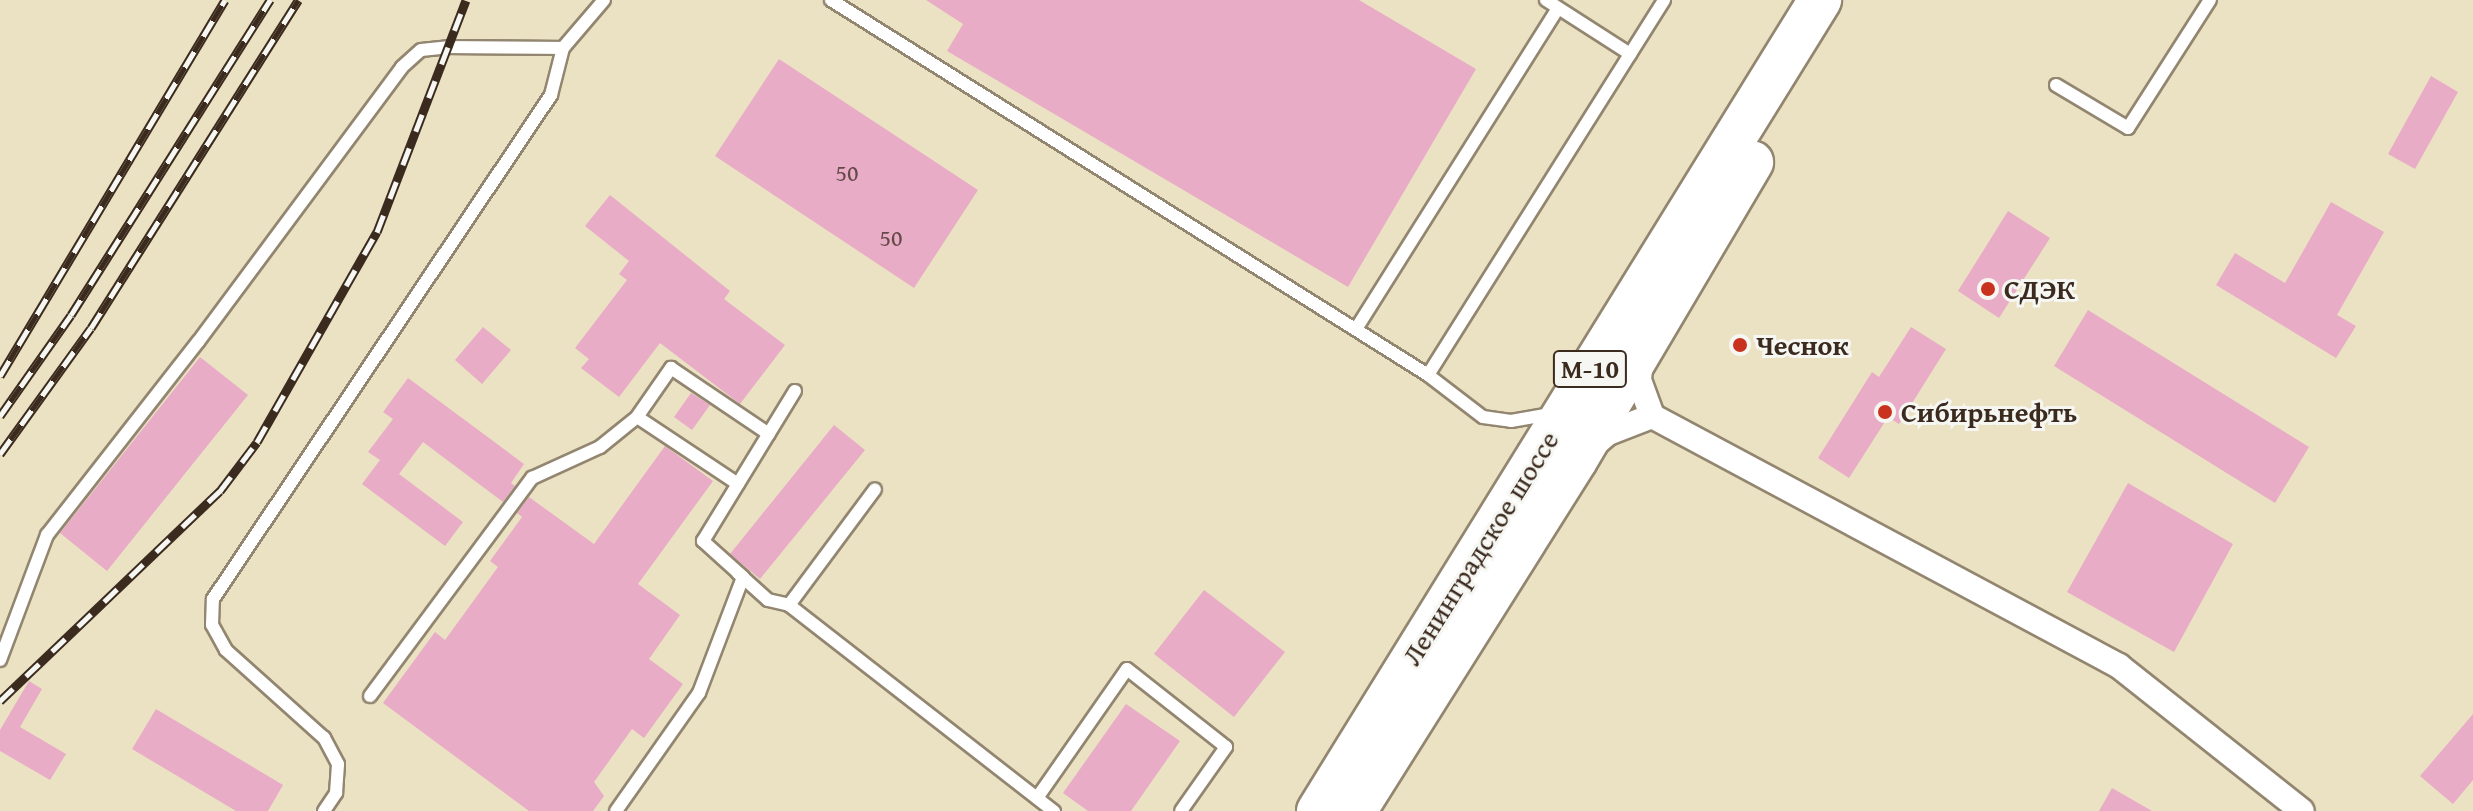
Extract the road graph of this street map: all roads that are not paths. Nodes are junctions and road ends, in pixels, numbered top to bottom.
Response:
1 (604, 0) edge
2 (831, 0) edge
3 (1546, 0) edge
4 (1664, 0) edge
5 (1820, 0) edge
6 (1850, 0) edge
7 (2210, 0) edge
8 (1558, 8) junction
9 (563, 48) junction
10 (1630, 54) junction
11 (2056, 85) dead end
12 (1356, 329) junction
13 (1642, 348) junction
14 (1428, 375) junction
15 (795, 391) dead end
16 (1566, 408) junction
17 (1652, 416) junction
18 (637, 417) junction
19 (769, 434) junction
20 (1576, 460) junction
21 (738, 484) junction
22 (875, 489) dead end
23 (743, 577) junction
24 (789, 605) junction
25 (0, 660) edge
26 (370, 696) dead end
27 (1037, 798) junction
28 (1365, 802) edge
29 (324, 811) edge
30 (616, 811) edge
31 (1054, 811) edge
32 (1181, 811) edge
33 (1318, 811) edge
34 (2302, 811) edge

1 - 9 lane
2 - 12 lane
3 - 8 lane
4 - 10 lane
5 - 16 highway, Ленинградское шоссе / М-10
6 - 13 highway, Ленинградское шоссе / М-10
7 - 11 lane
8 - 10 lane
8 - 12 lane
9 - 25 lane
9 - 29 lane
10 - 14 lane
12 - 14 lane
13 - 17 street
13 - 20 highway, Ленинградское шоссе / М-10
14 - 16 lane
15 - 19 lane
16 - 33 highway, Ленинградское шоссе / М-10
17 - 20 street
17 - 34 street
18 - 19 lane
18 - 21 lane
18 - 26 lane
19 - 21 lane
20 - 28 highway, Ленинградское шоссе / М-10
21 - 23 lane
22 - 24 lane
23 - 24 lane
23 - 30 lane
24 - 27 lane
27 - 31 lane
27 - 32 lane

